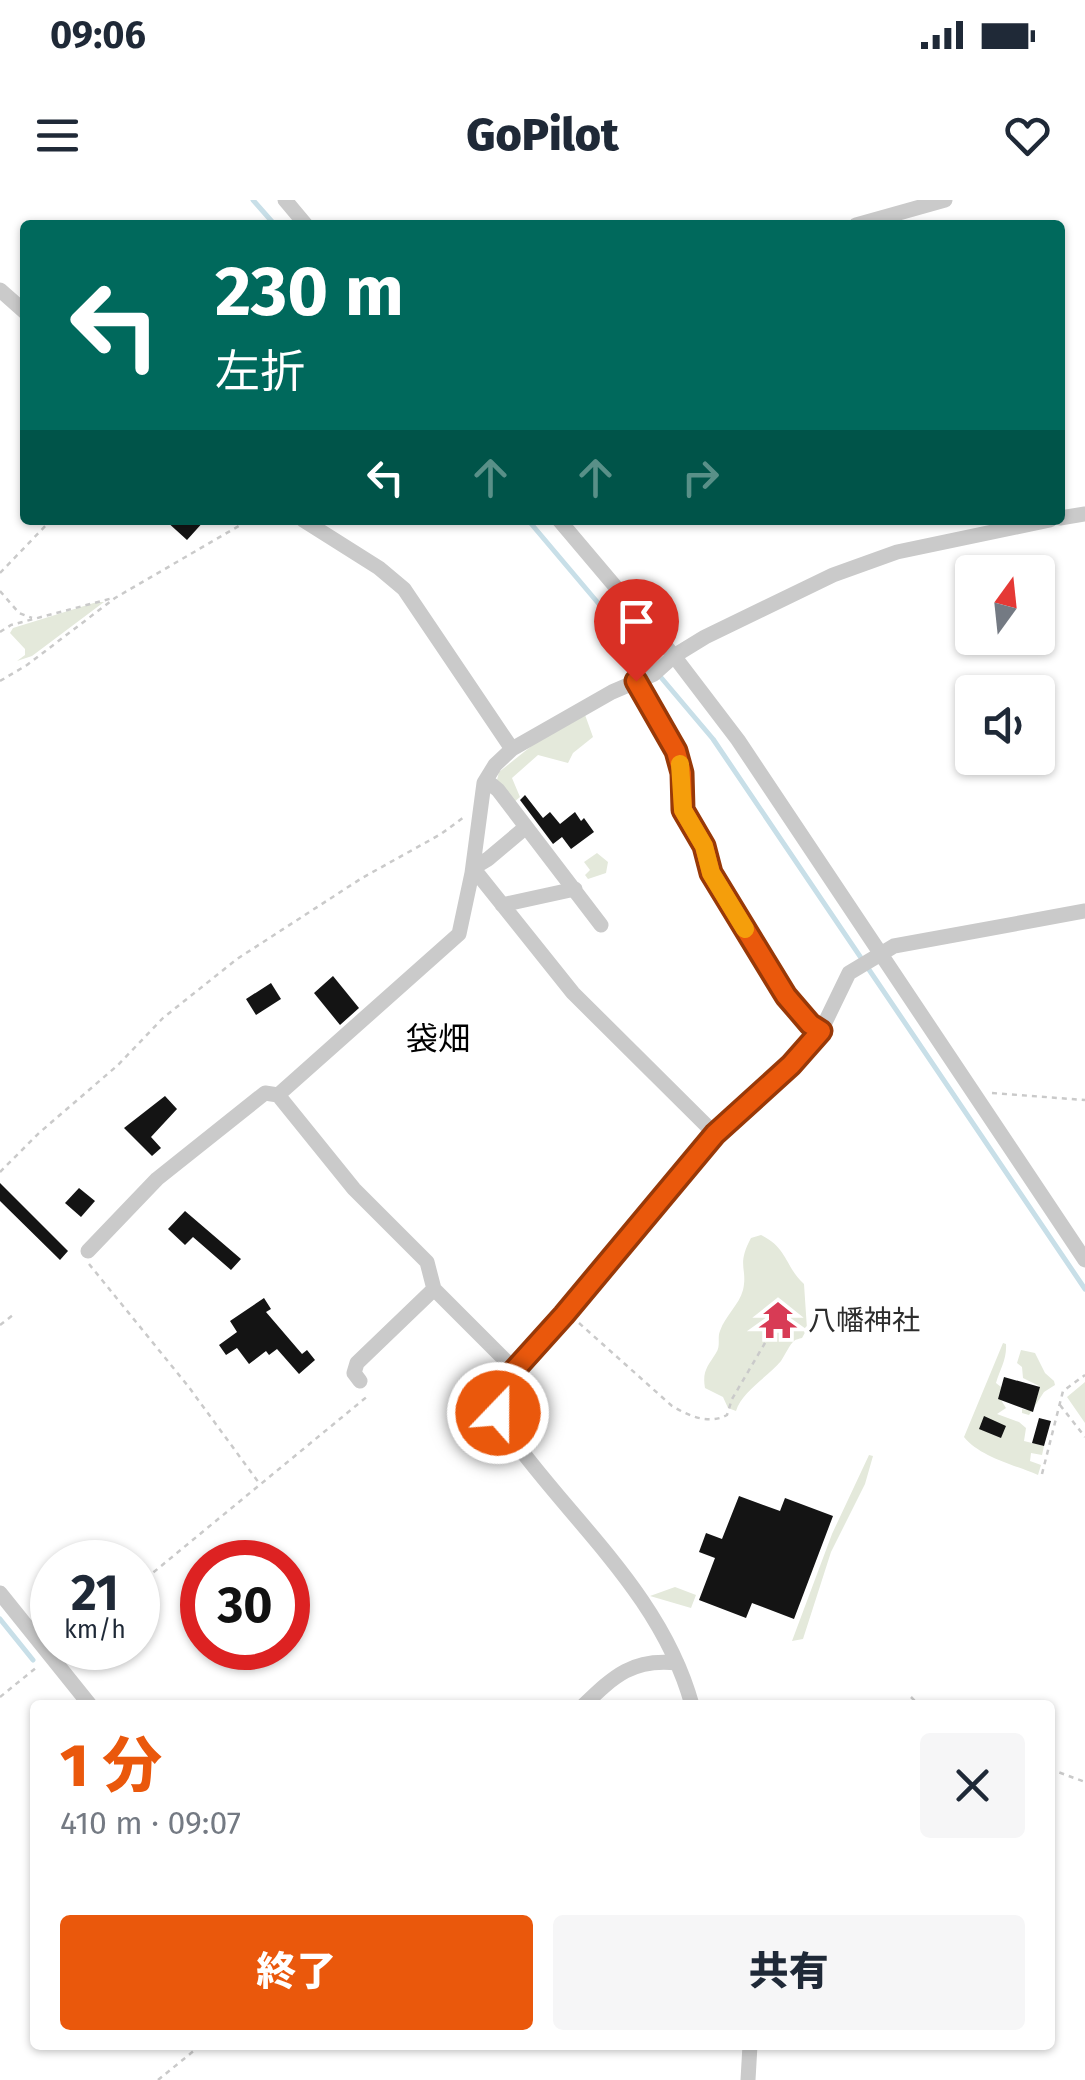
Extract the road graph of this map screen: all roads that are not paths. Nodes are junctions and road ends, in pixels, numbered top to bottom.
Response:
1 (284, 200) edge
2 (945, 200) edge
3 (302, 220) edge
4 (874, 220) edge
5 (0, 290) edge
6 (20, 308) edge
7 (311, 525) edge
8 (562, 525) edge
9 (1026, 525) edge
10 (664, 665) junction
11 (636, 681) junction
12 (512, 749) junction
13 (486, 780) junction
14 (526, 827) junction
15 (472, 868) junction
16 (575, 889) junction
17 (502, 904) junction
18 (1085, 911) edge
19 (601, 925) dead end
20 (870, 959) junction
21 (821, 1031) junction
22 (278, 1095) junction
23 (715, 1134) junction
24 (88, 1251) road end
25 (1085, 1260) edge
26 (434, 1289) junction
27 (515, 1370) junction
28 (360, 1381) road end
29 (0, 1593) edge
30 (677, 1664) junction
31 (86, 1700) edge
32 (590, 1700) edge
33 (690, 1700) edge
34 (750, 2050) edge
35 (748, 2080) edge

1 - 3 street
2 - 4 street
5 - 6 street
7 - 12 street
8 - 10 street
9 - 10 street
10 - 11 street
10 - 20 street
11 - 12 street
11 - 21 street
12 - 13 street
13 - 14 street
13 - 15 street
14 - 15 street
14 - 16 street
15 - 17 street
15 - 22 street
16 - 17 street
16 - 19 street
17 - 23 street
18 - 20 street
20 - 21 street
20 - 25 street
21 - 23 street
22 - 24 street
22 - 26 street
23 - 27 street
26 - 27 street
26 - 28 street
27 - 30 street
29 - 31 street
30 - 32 street
30 - 33 street
34 - 35 street

